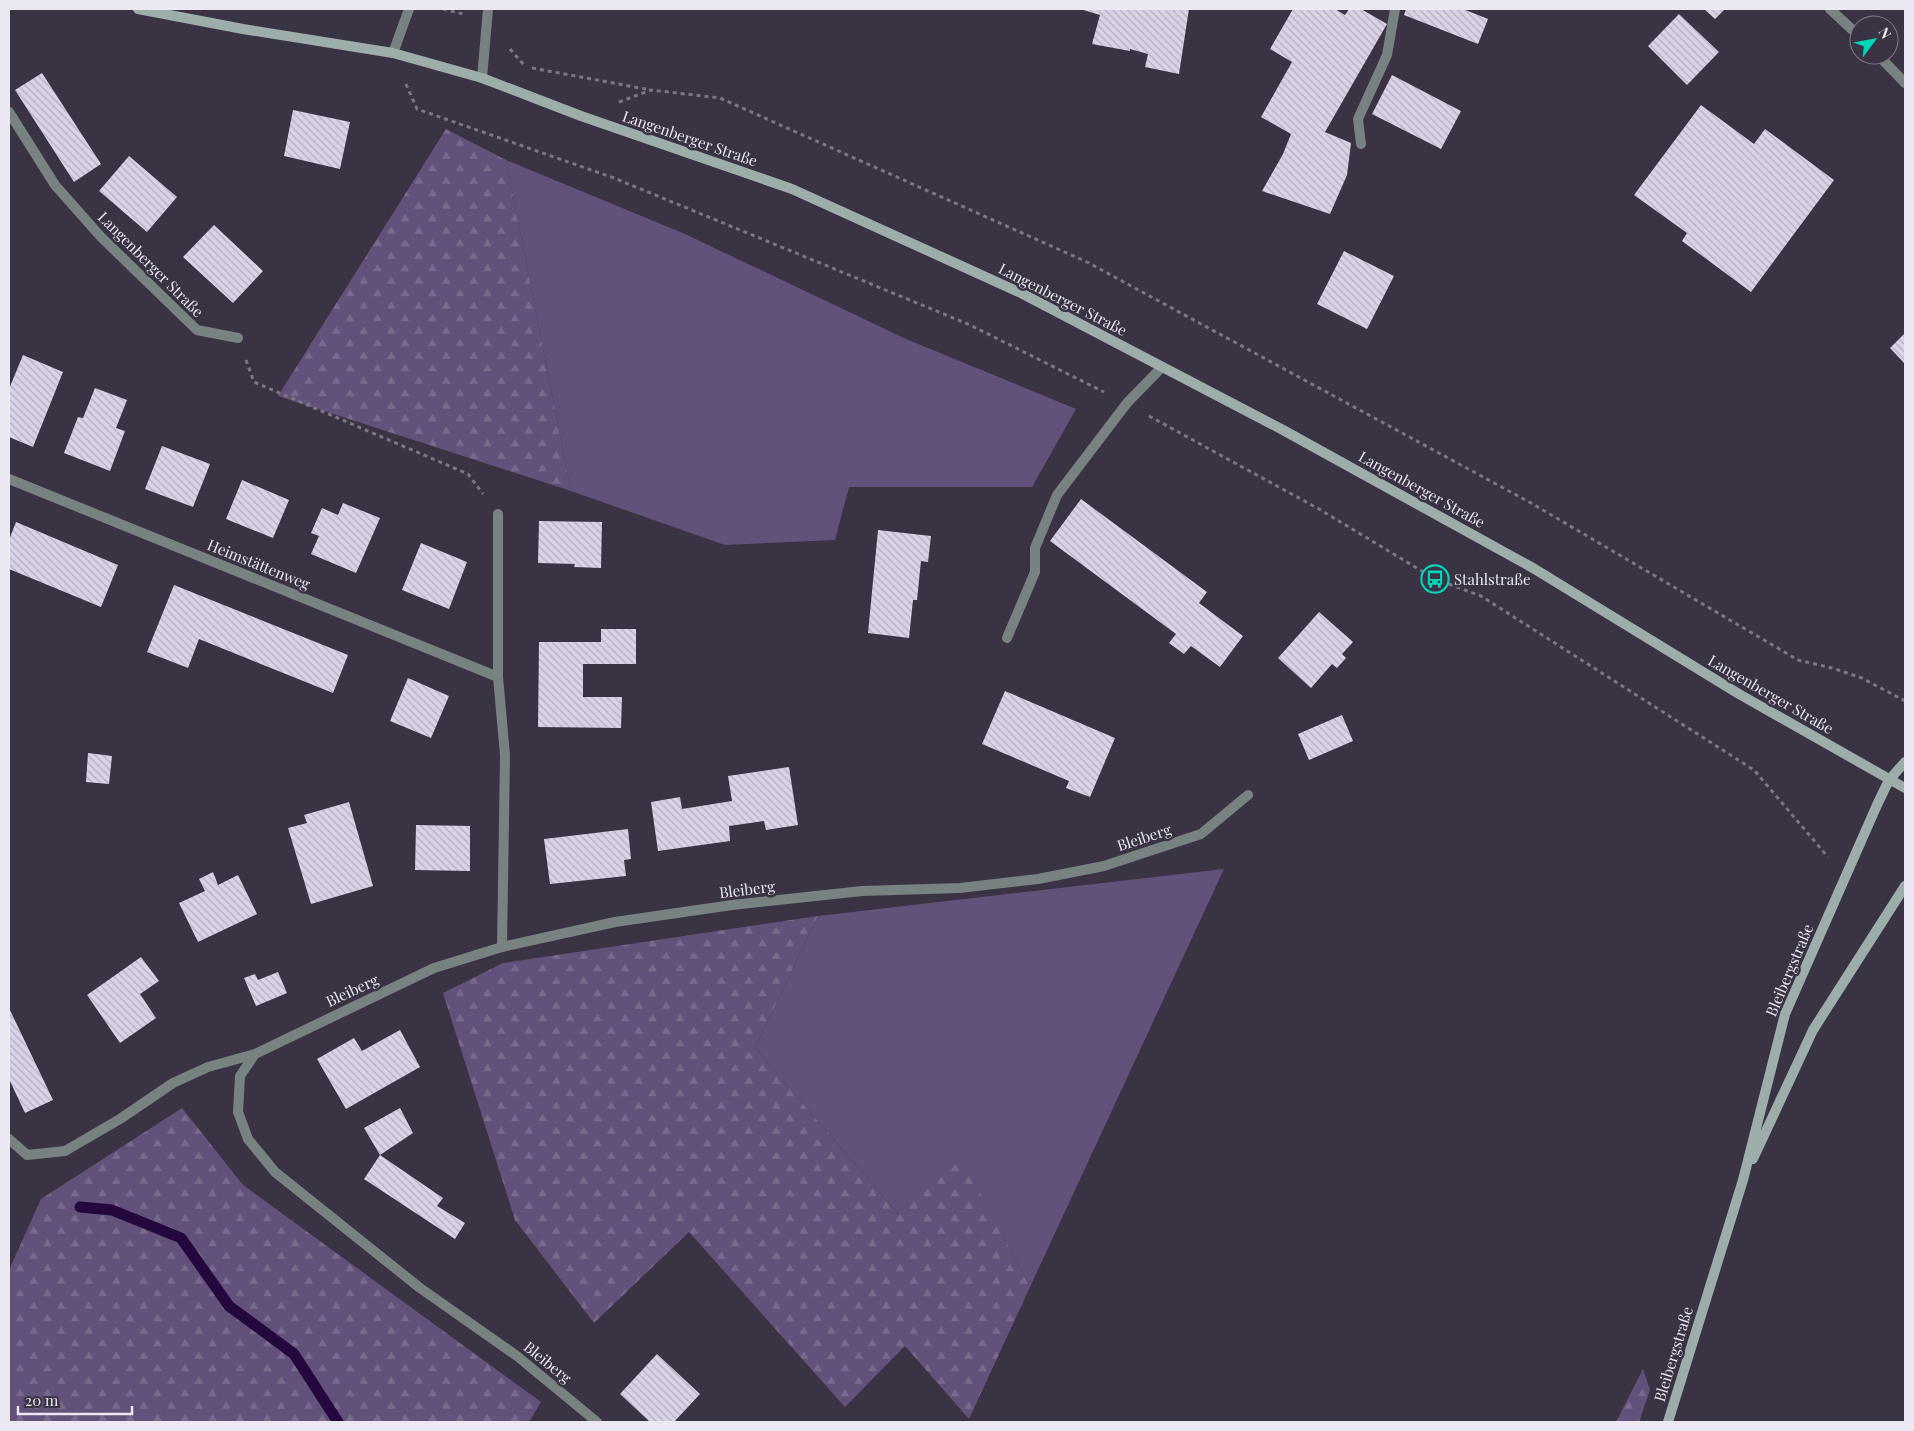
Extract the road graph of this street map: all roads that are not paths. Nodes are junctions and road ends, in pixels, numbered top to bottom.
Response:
1 (138, 9) edge
2 (409, 9) edge
3 (488, 9) edge
4 (1395, 9) edge
5 (1830, 9) edge
6 (1849, 27) edge
7 (393, 53) junction
8 (1888, 65) edge
9 (482, 78) junction
10 (1905, 83) edge
11 (9, 112) edge
12 (1361, 144) dead end
13 (238, 338) road end
14 (1162, 367) junction
15 (9, 479) edge
16 (498, 514) road end
17 (1006, 638) dead end
18 (498, 677) junction
19 (1905, 762) edge
20 (1889, 780) junction
21 (1905, 788) edge
22 (1248, 795) dead end
23 (1905, 886) edge
24 (502, 947) junction
25 (255, 1054) junction
26 (9, 1139) edge
27 (1743, 1180) junction
28 (597, 1422) edge
29 (1668, 1422) edge

1 - 7 main road, Langenberger Straße
2 - 7 street
3 - 9 street
4 - 12 street
5 - 6 street
7 - 9 main road, Langenberger Straße
8 - 10 street
9 - 14 main road, Langenberger Straße
11 - 13 street, Langenberger Straße
14 - 17 street
14 - 20 main road, Langenberger Straße
15 - 18 street, Heimstättenweg
16 - 18 street
18 - 24 street
19 - 20 main road
20 - 21 main road, Langenberger Straße
20 - 27 main road, Bleibergstraße
22 - 24 street, Bleiberg
23 - 27 main road, Bleibergstraße
24 - 25 street, Bleiberg
25 - 26 street, Bleiberg
25 - 28 street, Bleiberg
27 - 29 main road, Bleibergstraße

